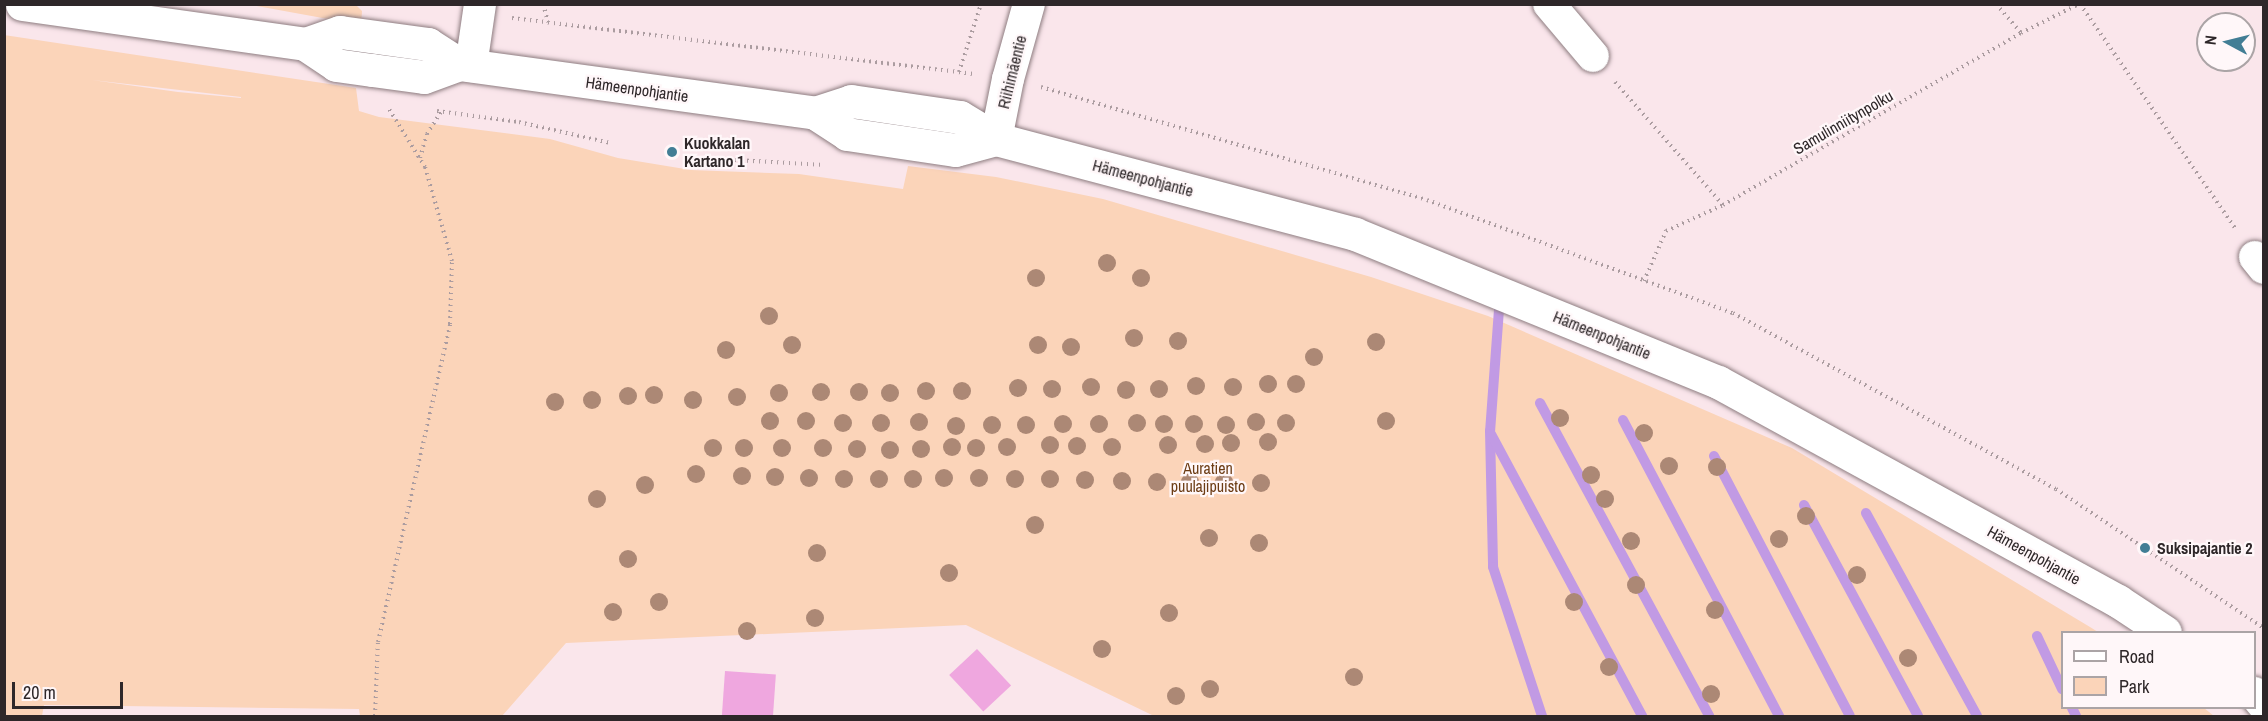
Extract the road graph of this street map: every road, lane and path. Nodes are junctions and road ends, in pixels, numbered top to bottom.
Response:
1 (22, 4) edge
2 (480, 4) edge
3 (543, 4) edge
4 (981, 4) edge
5 (1029, 4) edge
6 (1549, 4) edge
7 (1996, 4) edge
8 (2079, 4) edge
9 (548, 22) dead end
10 (2021, 33) junction
11 (1593, 56) joint
12 (465, 65) junction
13 (958, 72) dead end
14 (386, 105) dead end
15 (441, 112) dead end
16 (996, 139) junction
17 (420, 158) junction
18 (1723, 205) junction
19 (2259, 262) edge
20 (1644, 280) dead end
21 (2162, 631) edge
22 (375, 717) edge

1 - 12 main road, Hämeenpohjantie
2 - 12 street
3 - 9 path
4 - 13 path
5 - 16 street, Riihimäentie
6 - 11 street
7 - 10 path
8 - 10 path, Samulinniitynpolku
8 - 19 path
10 - 18 path, Samulinniitynpolku
11 - 18 path
12 - 16 main road, Hämeenpohjantie
14 - 17 path
15 - 17 path
16 - 21 main road, Hämeenpohjantie
17 - 22 path
18 - 20 path, Samulinniitynpolku

